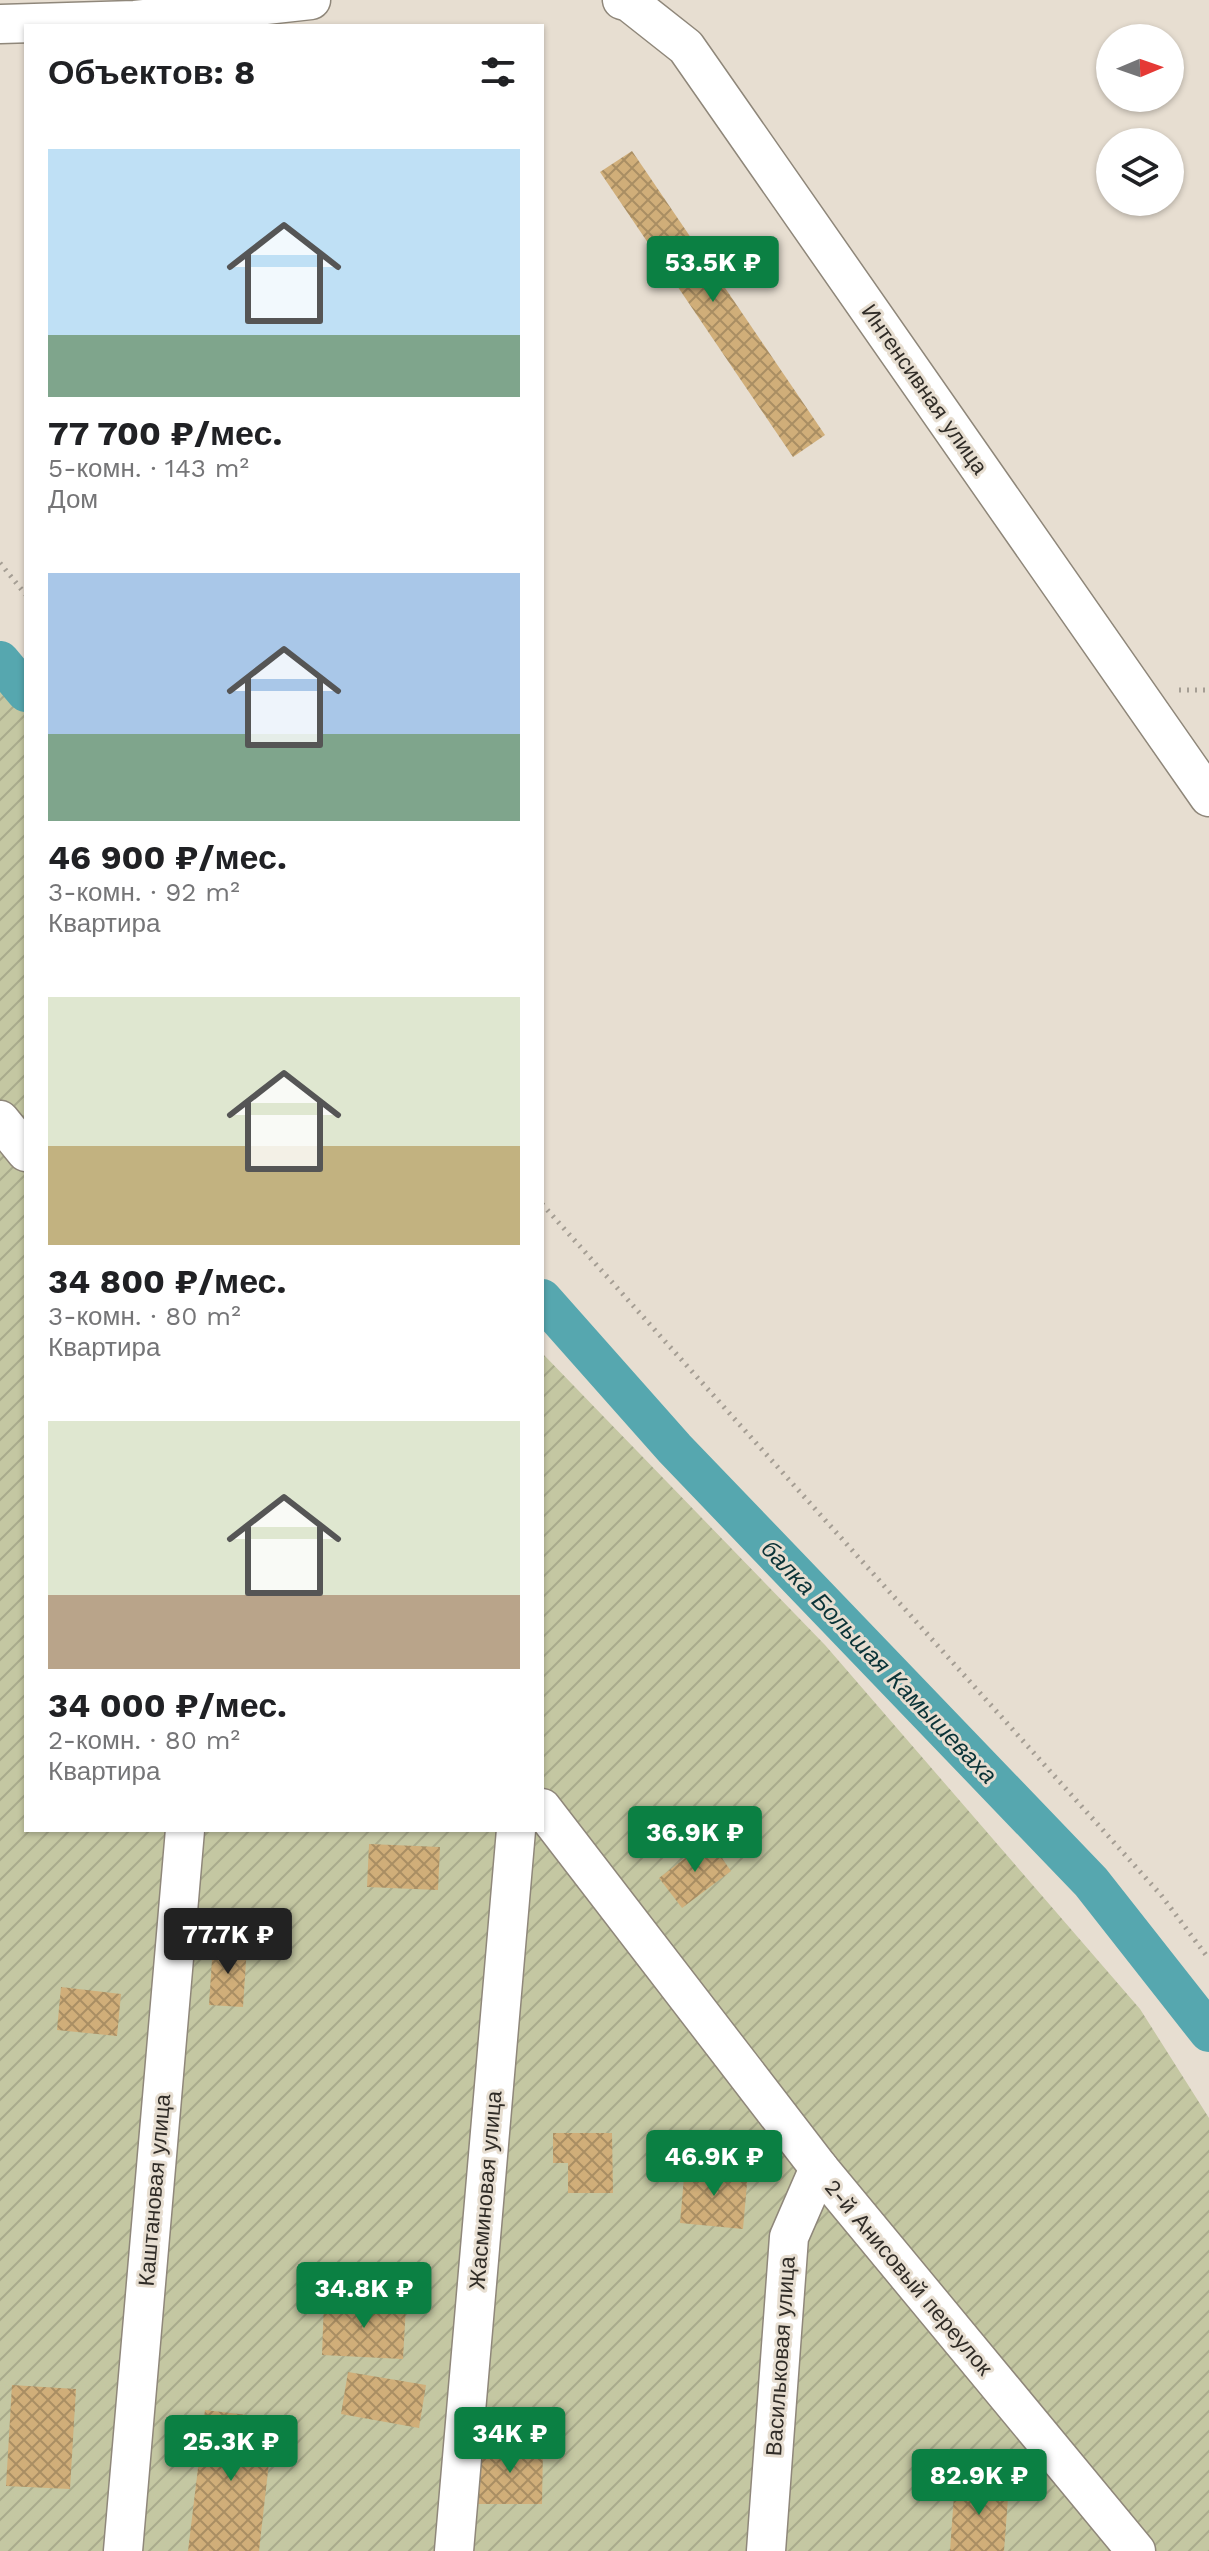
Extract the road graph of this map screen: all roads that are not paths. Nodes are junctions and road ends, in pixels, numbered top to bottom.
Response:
1 (311, 0) edge
2 (622, 0) edge
3 (0, 24) edge
4 (1209, 797) edge
5 (0, 1120) edge
6 (24, 1150) edge
7 (544, 1811) edge
8 (185, 1832) edge
9 (516, 1832) edge
10 (819, 2168) junction
11 (1098, 2505) junction
12 (123, 2551) edge
13 (454, 2551) edge
14 (766, 2551) edge
15 (1095, 2551) edge
16 (1136, 2551) edge

1 - 3 lane
2 - 4 lane, Интенсивная улица
5 - 6 lane
7 - 10 lane, 2-й Анисовый переулок
8 - 12 lane, Каштановая улица
9 - 13 lane, Жасминовая улица
10 - 11 lane, 2-й Анисовый переулок
10 - 14 lane, Васильковая улица
11 - 15 lane
11 - 16 lane, 2-й Анисовый переулок

